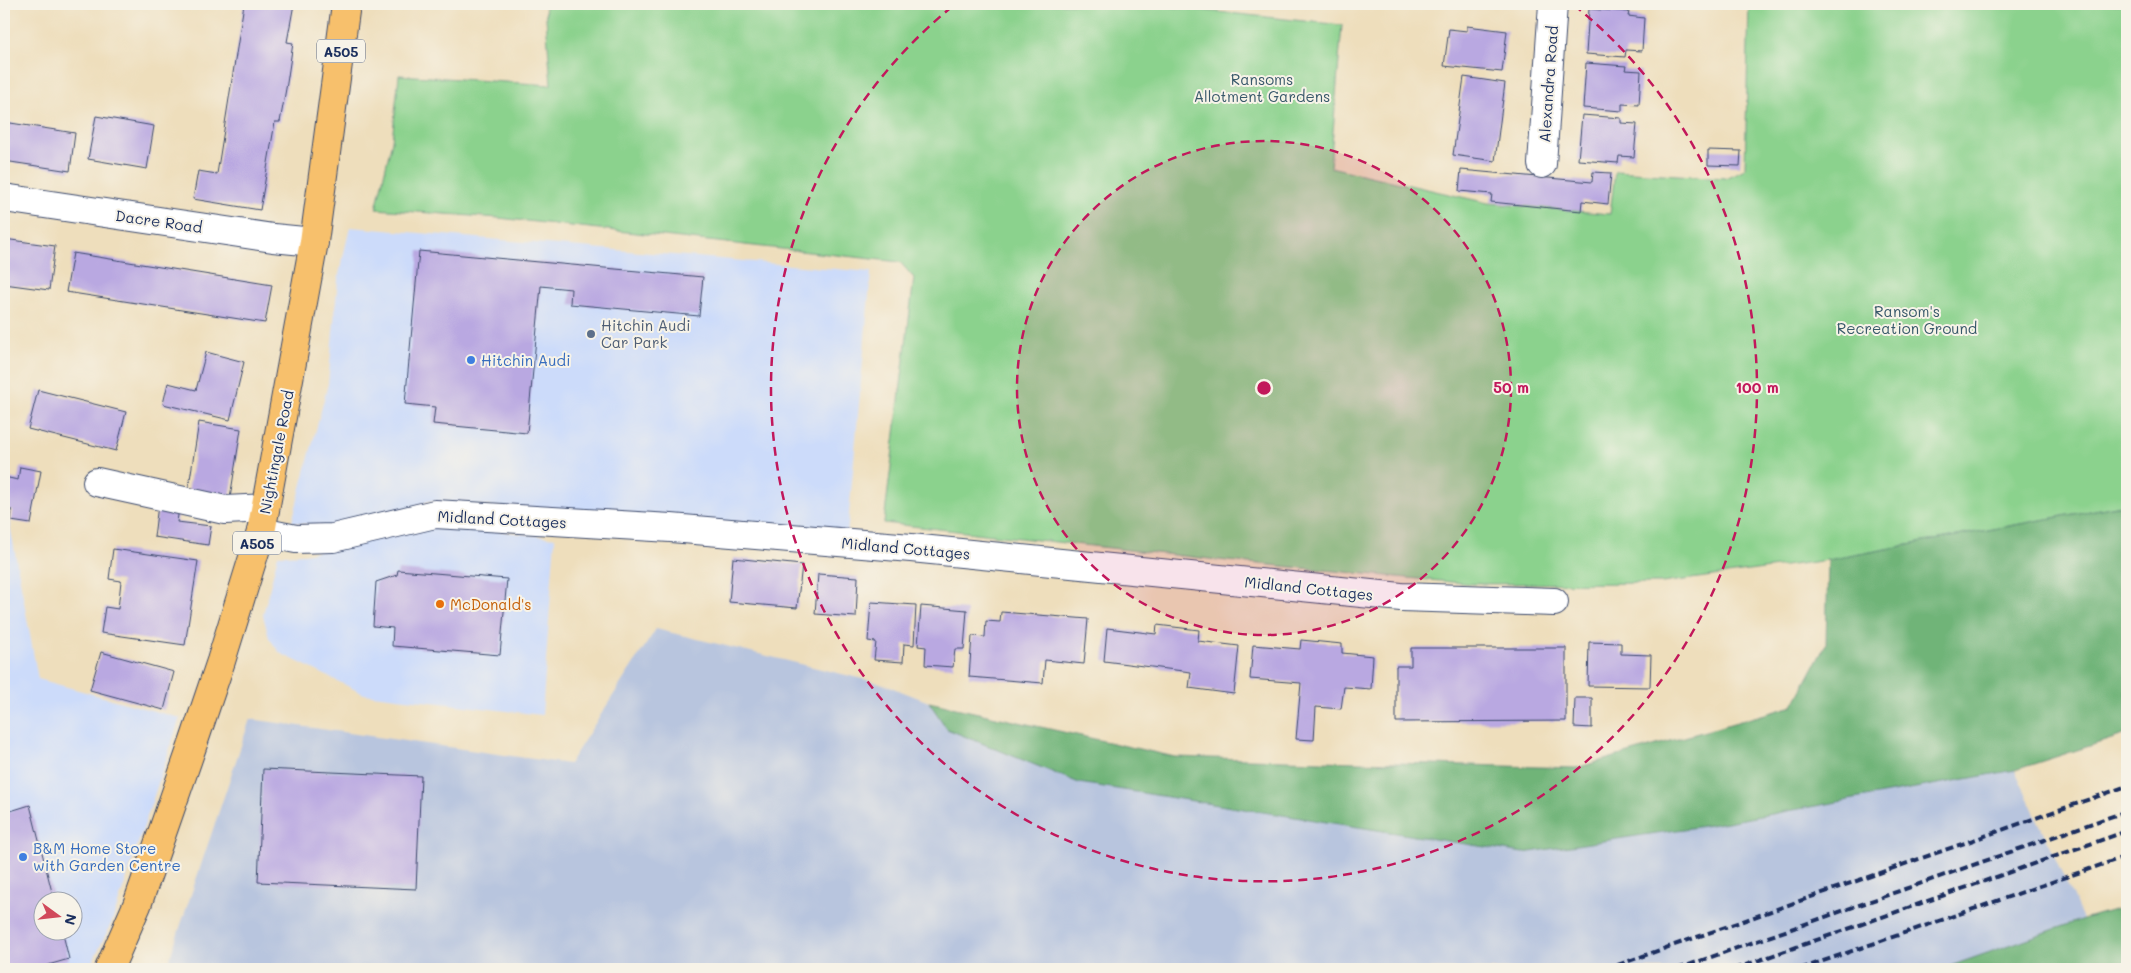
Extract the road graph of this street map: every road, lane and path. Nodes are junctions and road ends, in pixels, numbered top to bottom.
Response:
1 (346, 4) edge
2 (1553, 4) edge
3 (1542, 164) dead end
4 (4, 198) edge
5 (314, 242) junction
6 (97, 482) dead end
7 (263, 520) junction
8 (1554, 602) dead end
9 (109, 969) edge

1 - 5 main road, Nightingale Road / A505
2 - 3 street, Alexandra Road
4 - 5 street, Dacre Road
5 - 7 main road, Nightingale Road / A505
6 - 7 street, Midland Cottages
7 - 8 street, Midland Cottages
7 - 9 main road, Nightingale Road / A505

